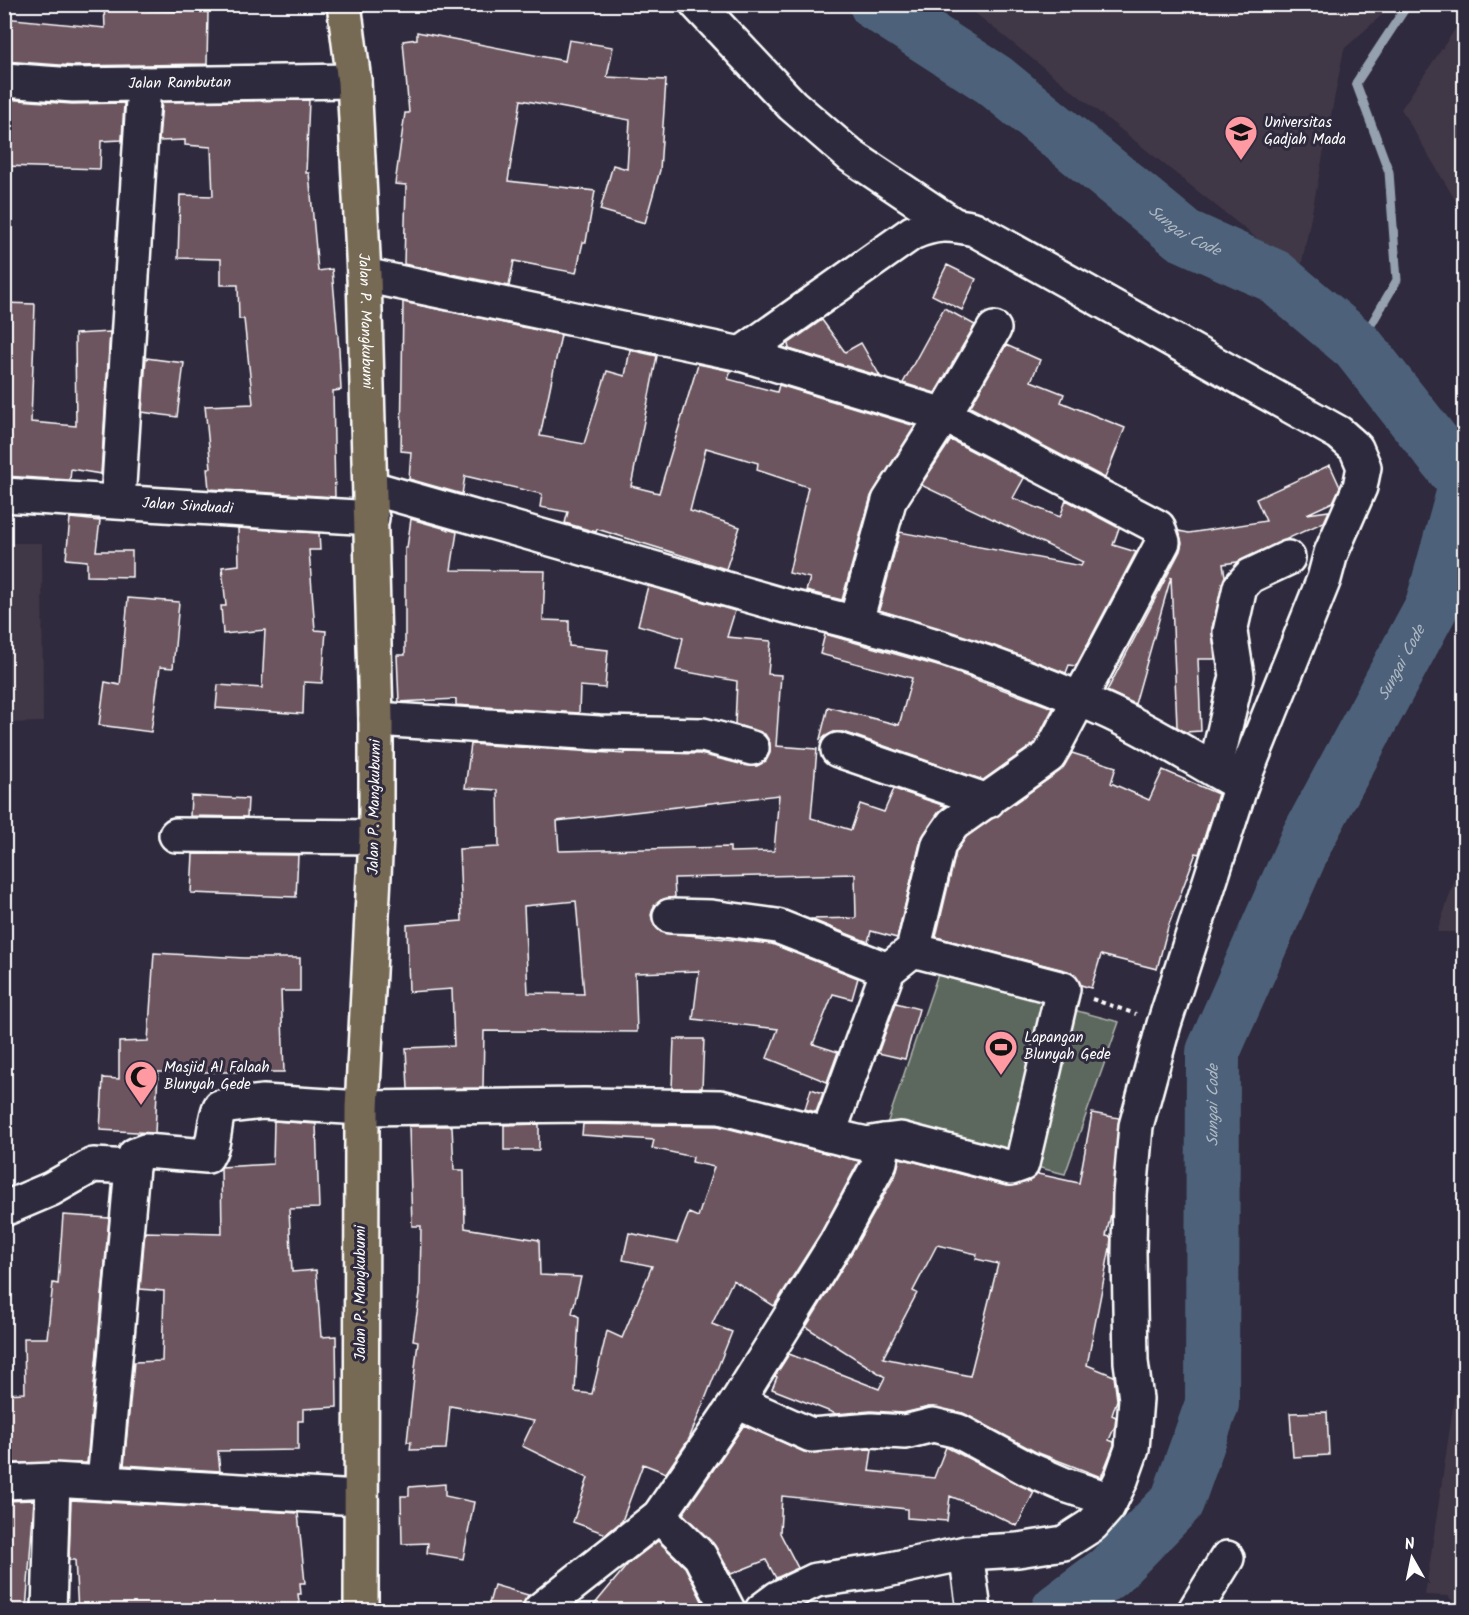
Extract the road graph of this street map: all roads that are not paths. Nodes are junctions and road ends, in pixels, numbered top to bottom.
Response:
1 (344, 4) edge
2 (697, 4) edge
3 (4, 80) edge
4 (354, 81) junction
5 (144, 84) junction
6 (951, 223) junction
7 (364, 275) junction
8 (993, 328) dead end
9 (741, 354) junction
10 (944, 415) junction
11 (4, 495) edge
12 (118, 501) junction
13 (372, 503) junction
14 (1288, 558) dead end
15 (856, 621) junction
16 (1080, 699) junction
17 (376, 719) junction
18 (752, 748) dead end
19 (838, 750) dead end
20 (1228, 778) junction
21 (988, 801) junction
22 (176, 835) dead end
23 (376, 837) junction
24 (670, 916) dead end
25 (913, 950) junction
26 (888, 970) junction
27 (362, 1108) junction
28 (828, 1135) junction
29 (884, 1141) junction
30 (132, 1167) junction
31 (4, 1209) edge
32 (737, 1402) junction
33 (53, 1480) junction
34 (4, 1482) edge
35 (104, 1483) junction
36 (359, 1498) junction
37 (1111, 1500) junction
38 (659, 1516) junction
39 (1227, 1558) dead end
40 (967, 1563) junction
41 (49, 1611) edge
42 (361, 1611) edge
43 (540, 1611) edge
44 (728, 1611) edge
45 (762, 1611) edge
46 (974, 1611) edge
47 (1195, 1611) edge

1 - 4 main road, Jalan P. Mangkubumi
2 - 6 street
3 - 5 street, Jalan Rambutan
4 - 5 street, Jalan Rambutan
4 - 7 main road, Jalan P. Mangkubumi
5 - 12 street
6 - 9 street
6 - 20 street
7 - 9 street
7 - 13 main road, Jalan P. Mangkubumi
8 - 10 street
9 - 10 street
10 - 15 street
10 - 16 street
11 - 12 street, Jalan Sinduadi
12 - 13 street, Jalan Sinduadi
13 - 15 street, Jalan Sinduadi
13 - 17 main road, Jalan P. Mangkubumi
14 - 20 street
15 - 16 street, Jalan Sinduadi
16 - 20 street, Jalan Sinduadi
16 - 21 street
17 - 18 street
17 - 23 main road, Jalan P. Mangkubumi
19 - 21 street
20 - 37 street
21 - 25 street
22 - 23 street
23 - 27 main road, Jalan P. Mangkubumi
24 - 26 street
25 - 26 street
25 - 29 street
26 - 28 street
27 - 28 street
27 - 30 street
27 - 36 main road, Jalan P. Mangkubumi
28 - 29 street
29 - 32 street
30 - 31 street
30 - 35 street
32 - 37 street
32 - 38 street
33 - 34 street
33 - 35 street
33 - 41 street
35 - 36 street
36 - 42 main road, Jalan P. Mangkubumi
37 - 40 street
38 - 43 street
38 - 44 street
39 - 47 street
40 - 45 street
40 - 46 street

